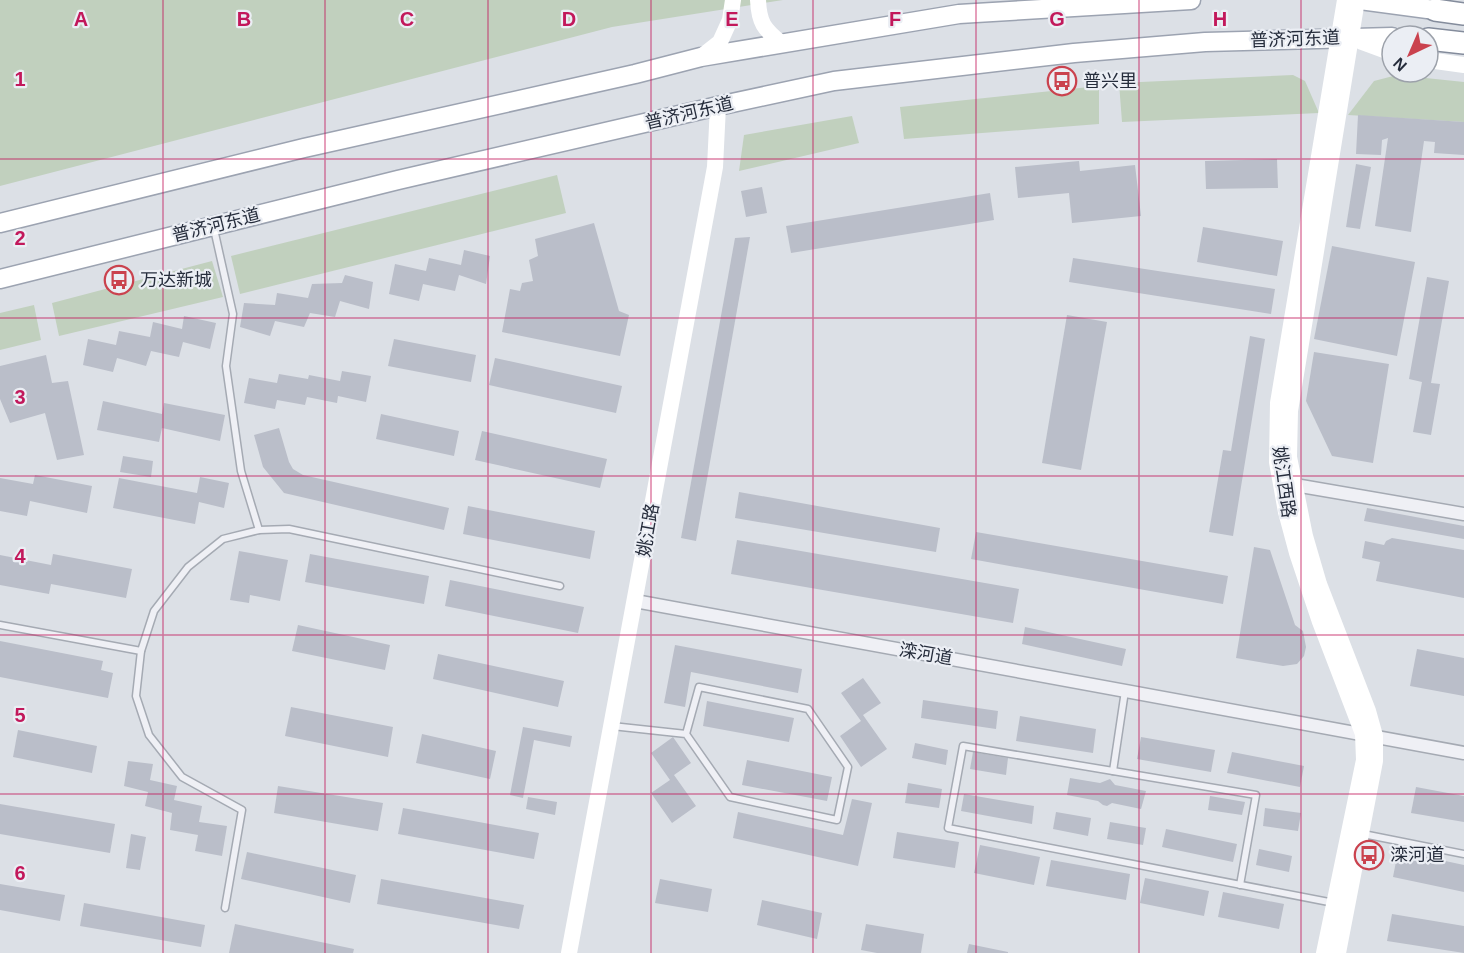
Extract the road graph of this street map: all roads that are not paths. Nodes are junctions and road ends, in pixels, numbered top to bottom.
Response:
1 (733, 0) edge
2 (758, 0) edge
3 (1191, 0) edge
4 (1345, 0) edge
5 (1358, 0) edge
6 (1434, 10) joint
7 (1464, 14) edge
8 (1380, 37) edge
9 (1344, 38) junction
10 (1440, 40) edge
11 (781, 43) junction
12 (1464, 43) edge
13 (1380, 49) edge
14 (701, 57) junction
15 (1440, 62) edge
16 (1464, 65) edge
17 (718, 106) junction
18 (0, 223) edge
19 (213, 226) junction
20 (0, 279) edge
21 (1295, 485) junction
22 (1464, 514) edge
23 (259, 530) junction
24 (560, 586) dead end
25 (635, 601) junction
26 (0, 625) edge
27 (141, 651) junction
28 (1125, 690) junction
29 (612, 726) junction
30 (686, 734) junction
31 (1369, 735) junction
32 (1464, 753) edge
33 (1113, 771) junction
34 (1362, 834) junction
35 (1464, 854) edge
36 (1240, 885) junction
37 (1340, 904) junction
38 (225, 908) dead end
39 (569, 953) edge
40 (1324, 953) edge
41 (1338, 953) edge

1 - 14 street
2 - 11 street
3 - 11 main road
4 - 9 street, 姚江西路
5 - 6 main road
5 - 9 street
6 - 7 highway
8 - 9 main road, 普济河东道
9 - 13 street
9 - 17 main road, 普济河东道
9 - 21 street, 姚江西路
9 - 31 street, 姚江西路
10 - 12 highway
11 - 14 main road
14 - 18 main road
15 - 16 street
17 - 19 main road, 普济河东道
17 - 25 street, 姚江路
19 - 20 main road, 普济河东道
19 - 23 lane
21 - 22 street
21 - 31 street, 姚江西路
23 - 24 lane
23 - 27 lane
25 - 28 street, 滦河道
25 - 29 street, 姚江路
26 - 27 lane
27 - 38 lane
28 - 31 street, 滦河道
28 - 33 lane
29 - 30 lane
29 - 39 street, 姚江路
30 - 30 lane
31 - 32 street, 滦河道
31 - 34 street, 姚江西路
31 - 37 street, 姚江西路
33 - 36 lane
33 - 36 lane
34 - 35 lane
34 - 37 street, 姚江西路
36 - 37 lane
37 - 40 street, 姚江西路
37 - 41 street, 姚江西路

